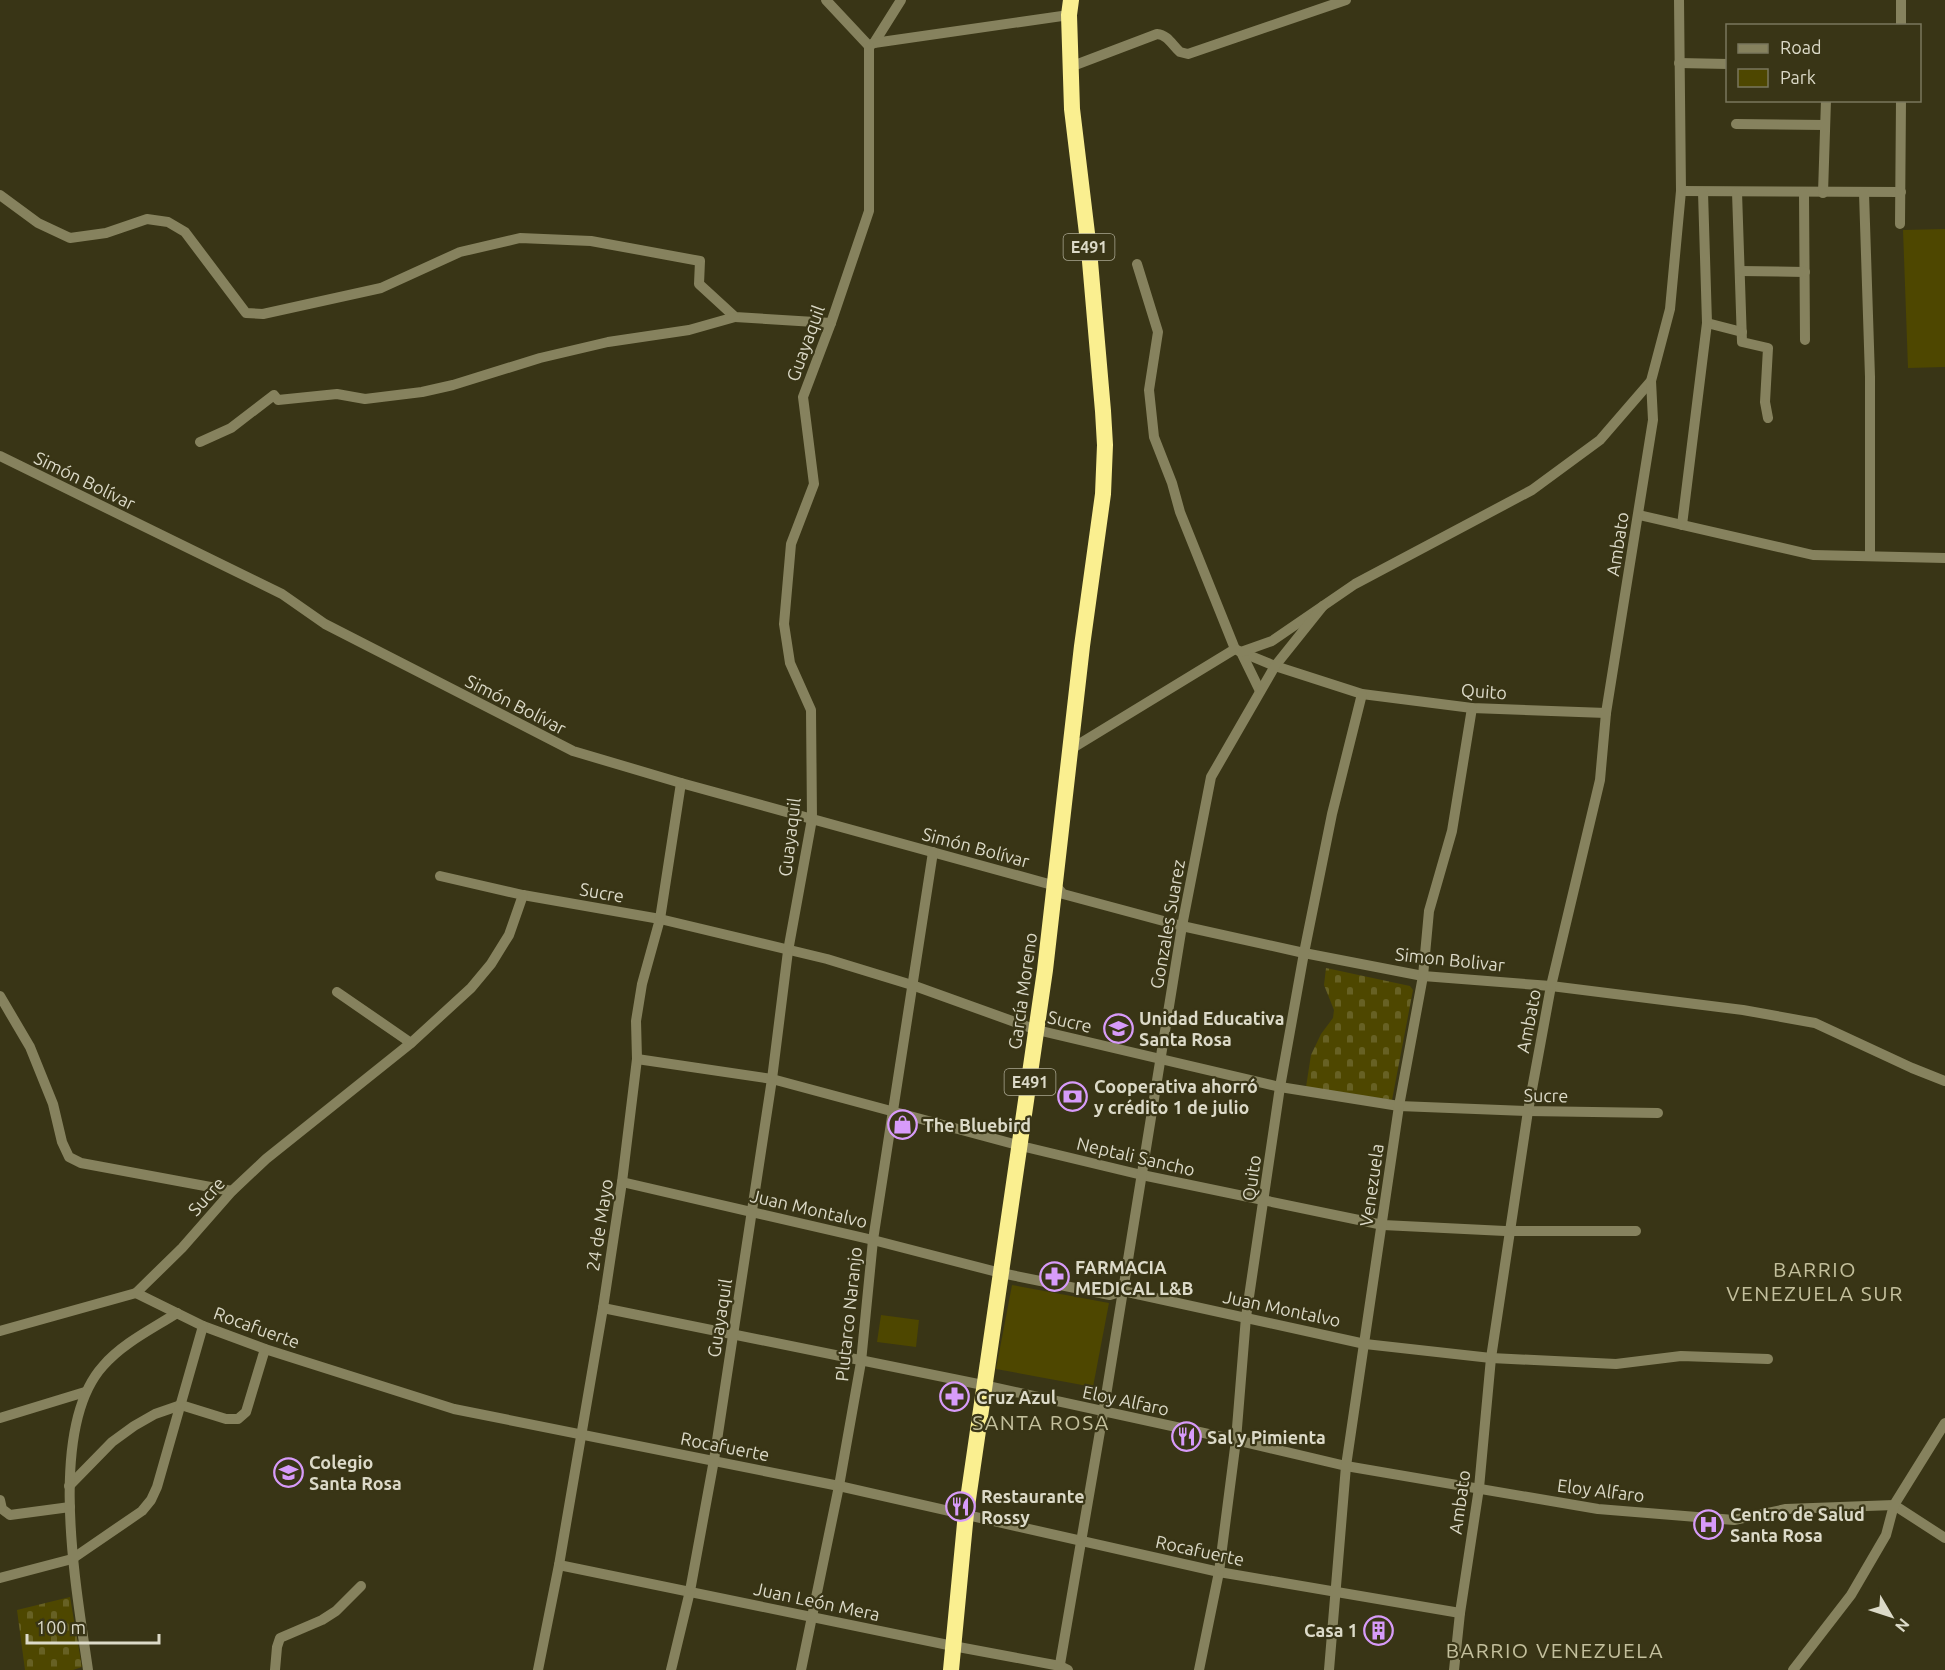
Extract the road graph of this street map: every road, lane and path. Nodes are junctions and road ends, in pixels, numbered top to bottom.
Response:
1 (826, 0) edge
2 (901, 0) edge
3 (1346, 0) edge
4 (1679, 0) edge
5 (1901, 0) edge
6 (1070, 8) edge
7 (1901, 24) edge
8 (872, 45) junction
9 (1679, 63) junction
10 (1726, 64) edge
11 (1070, 66) junction
12 (1826, 102) edge
13 (1901, 102) edge
14 (1736, 124) dead end
15 (1825, 125) junction
16 (1680, 191) junction
17 (1703, 192) junction
18 (1737, 192) junction
19 (1901, 192) junction
20 (1804, 193) junction
21 (1823, 193) junction
22 (1864, 193) junction
23 (0, 195) edge
24 (1900, 224) dead end
25 (1137, 264) dead end
26 (1740, 271) junction
27 (1805, 272) junction
28 (735, 317) junction
29 (831, 323) junction
30 (1707, 324) junction
31 (1742, 332) junction
32 (1805, 339) dead end
33 (1652, 381) junction
34 (1768, 418) dead end
35 (200, 442) dead end
36 (0, 456) edge
37 (1639, 515) junction
38 (1682, 525) junction
39 (1870, 556) junction
40 (1945, 558) edge
41 (1323, 606) junction
42 (1238, 651) junction
43 (1275, 666) junction
44 (1260, 691) junction
45 (1362, 694) junction
46 (1472, 708) junction
47 (1606, 713) junction
48 (1071, 749) junction
49 (681, 783) junction
50 (812, 819) junction
51 (933, 852) junction
52 (440, 876) dead end
53 (1056, 886) junction
54 (524, 895) junction
55 (660, 919) junction
56 (1182, 926) junction
57 (788, 951) junction
58 (1304, 953) junction
59 (1423, 976) junction
60 (912, 985) junction
61 (1551, 986) junction
62 (338, 992) dead end
63 (0, 996) edge
64 (1036, 1030) junction
65 (411, 1042) junction
66 (637, 1059) junction
67 (1160, 1059) junction
68 (772, 1079) junction
69 (1945, 1081) edge
70 (1280, 1087) junction
71 (1399, 1106) junction
72 (1528, 1111) junction
73 (893, 1113) junction
74 (1658, 1113) dead end
75 (1021, 1146) junction
76 (1142, 1175) junction
77 (622, 1182) junction
78 (232, 1191) junction
79 (1264, 1202) junction
80 (752, 1212) junction
81 (1383, 1225) junction
82 (1509, 1231) junction
83 (1636, 1231) dead end
84 (873, 1240) junction
85 (1001, 1273) junction
86 (1123, 1291) junction
87 (136, 1293) junction
88 (603, 1308) junction
89 (177, 1312) junction
90 (1246, 1317) junction
91 (203, 1326) junction
92 (0, 1332) edge
93 (733, 1335) junction
94 (1365, 1344) junction
95 (265, 1349) junction
96 (1491, 1358) junction
97 (1768, 1359) dead end
98 (861, 1362) junction
99 (983, 1385) junction
100 (85, 1392) junction
101 (181, 1405) junction
102 (1104, 1412) junction
103 (0, 1418) edge
104 (1945, 1423) edge
105 (580, 1434) junction
106 (1236, 1440) junction
107 (714, 1460) junction
108 (1346, 1466) junction
109 (69, 1486) junction
110 (839, 1486) junction
111 (1479, 1488) junction
112 (0, 1500) edge
113 (1894, 1505) junction
114 (70, 1507) junction
115 (966, 1513) junction
116 (1945, 1538) edge
117 (1082, 1540) junction
118 (72, 1559) junction
119 (559, 1564) junction
120 (1219, 1572) junction
121 (0, 1578) edge
122 (361, 1586) dead end
123 (690, 1591) junction
124 (1336, 1593) junction
125 (1460, 1613) junction
126 (812, 1616) junction
127 (954, 1646) junction
128 (1062, 1669) edge
129 (88, 1670) edge
130 (275, 1670) edge
131 (538, 1670) edge
132 (671, 1670) edge
133 (801, 1670) edge
134 (951, 1670) edge
135 (1199, 1670) edge
136 (1329, 1670) edge
137 (1455, 1670) edge
138 (1793, 1670) edge

1 - 8 street
2 - 8 street
3 - 11 street
4 - 9 street
5 - 7 street
6 - 8 street
6 - 11 highway, E491
8 - 29 street, Guayaquil
9 - 10 street
9 - 16 street
11 - 48 highway, García Moreno / E491
12 - 15 street
13 - 19 street
14 - 15 street
15 - 21 street
16 - 17 street
16 - 33 street
17 - 18 street
17 - 30 street
18 - 20 street
18 - 26 street
19 - 22 street
19 - 24 street
20 - 21 street
20 - 27 street
21 - 22 street
22 - 39 street
23 - 28 street
25 - 42 street
26 - 27 street
26 - 31 street
27 - 32 street
28 - 29 street
28 - 35 street
29 - 50 street, Guayaquil
30 - 31 street
30 - 38 street
31 - 34 street
33 - 37 street, Ambato
33 - 41 street
36 - 49 street, Simón Bolívar
37 - 38 street
37 - 47 street, Ambato
38 - 39 street
39 - 40 street
41 - 42 street
41 - 43 street, Gonzales Suarez
42 - 43 street, Quito
42 - 44 street
42 - 48 street
43 - 44 street, Gonzales Suarez
43 - 45 street, Quito
44 - 56 street, Gonzales Suarez
45 - 46 street, Quito
45 - 58 street, Quito
46 - 47 street, Quito
46 - 59 street, Venezuela
47 - 61 street, Ambato
48 - 53 highway, García Moreno / E491
49 - 50 street, Simón Bolívar
49 - 55 street, 24 de Mayo
50 - 51 street, Simón Bolívar
50 - 57 street, Guayaquil
51 - 53 street, Simón Bolívar
51 - 60 street, Plutarco Naranjo
52 - 54 street, Sucre
53 - 56 street, Simon Bolivar
53 - 64 highway, García Moreno / E491
54 - 55 street, Sucre
54 - 65 street, Sucre
55 - 57 street, Sucre
55 - 66 street, 24 de Mayo
56 - 58 street, Simon Bolivar
56 - 67 street, Gonzales Suarez
57 - 60 street, Sucre
57 - 68 street, Guayaquil
58 - 59 street, Simon Bolivar
58 - 70 street, Quito
59 - 61 street, Simon Bolivar
59 - 71 street, Venezuela
60 - 64 street, Sucre
60 - 73 street, Plutarco Naranjo
61 - 69 street, Simon Bolivar
61 - 72 street, Ambato
62 - 65 street
63 - 78 street
64 - 67 street, Sucre
64 - 75 highway, García Moreno / E491
65 - 78 street, Sucre
66 - 68 street, Neptali Sancho
66 - 77 street, 24 de Mayo
67 - 70 street, Sucre
67 - 76 street, Gonzales Suarez
68 - 73 street, Neptali Sancho
68 - 80 street, Guayaquil
70 - 71 street, Sucre
70 - 79 street, Quito
71 - 72 street, Sucre
71 - 81 street, Venezuela
72 - 74 street, Sucre
72 - 82 street, Ambato
73 - 75 street, Neptali Sancho
73 - 84 street, Plutarco Naranjo
75 - 76 street, Neptali Sancho
75 - 85 highway, García Moreno / E491
76 - 79 street, Neptali Sancho
76 - 86 street, Gonzales Suarez
77 - 80 street, Juan Montalvo
77 - 88 street, 24 de Mayo
78 - 87 street, Sucre
79 - 81 street, Neptali Sancho
79 - 90 street, Quito
80 - 84 street, Juan Montalvo
80 - 93 street, Guayaquil
81 - 82 street, Neptali Sancho
81 - 94 street, Venezuela
82 - 83 street, Neptali Sancho
82 - 96 street, Ambato
84 - 85 street, Juan Montalvo
84 - 98 street, Plutarco Naranjo
85 - 86 street, Juan Montalvo
85 - 99 highway, García Moreno / E491
86 - 90 street, Juan Montalvo
86 - 102 street, Gonzales Suarez
87 - 89 street, Rocafuerte
87 - 92 street
88 - 93 street, Eloy Alfaro
88 - 105 street, 24 de Mayo
89 - 91 street, Rocafuerte
89 - 100 street
90 - 94 street, Juan Montalvo
90 - 106 street, Quito
91 - 95 street, Rocafuerte
91 - 101 street
93 - 98 street, Eloy Alfaro
93 - 107 street, Guayaquil
94 - 96 street, Juan Montalvo
94 - 108 street, Venezuela
95 - 101 street
95 - 105 street, Rocafuerte
96 - 97 street, Juan Montalvo
96 - 111 street, Ambato
98 - 99 street, Eloy Alfaro
98 - 110 street, Plutarco Naranjo
99 - 102 street, Eloy Alfaro
99 - 115 highway, García Moreno / E491
100 - 103 street
100 - 109 street
101 - 109 street
101 - 118 street
102 - 106 street, Eloy Alfaro
102 - 117 street, Gonzales Suarez
104 - 113 street
105 - 107 street, Rocafuerte
105 - 119 street, 24 de Mayo
106 - 108 street, Eloy Alfaro
106 - 120 street, Quito
107 - 110 street, Rocafuerte
107 - 123 street, Guayaquil
108 - 111 street, Eloy Alfaro
108 - 124 street, Venezuela
109 - 114 street
110 - 115 street, Rocafuerte
110 - 126 street, Plutarco Naranjo
111 - 113 street, Eloy Alfaro
111 - 125 street, Ambato
112 - 114 street
113 - 116 street
113 - 138 street
114 - 118 street
115 - 117 street, Rocafuerte
115 - 127 highway, García Moreno / E491
117 - 120 street, Rocafuerte
117 - 128 street, Gonzales Suarez
118 - 121 street
118 - 129 street
119 - 123 street, Juan León Mera
119 - 131 street, 24 de Mayo
120 - 124 street, Rocafuerte
120 - 135 street, Quito
122 - 130 street
123 - 126 street, Juan León Mera
123 - 132 street, Guayaquil
124 - 125 street, Rocafuerte
124 - 136 street, Venezuela
125 - 137 street, Ambato
126 - 127 street, Juan León Mera
126 - 133 street, Plutarco Naranjo
127 - 128 street, Juan León Mera
127 - 134 highway, García Moreno / E491

